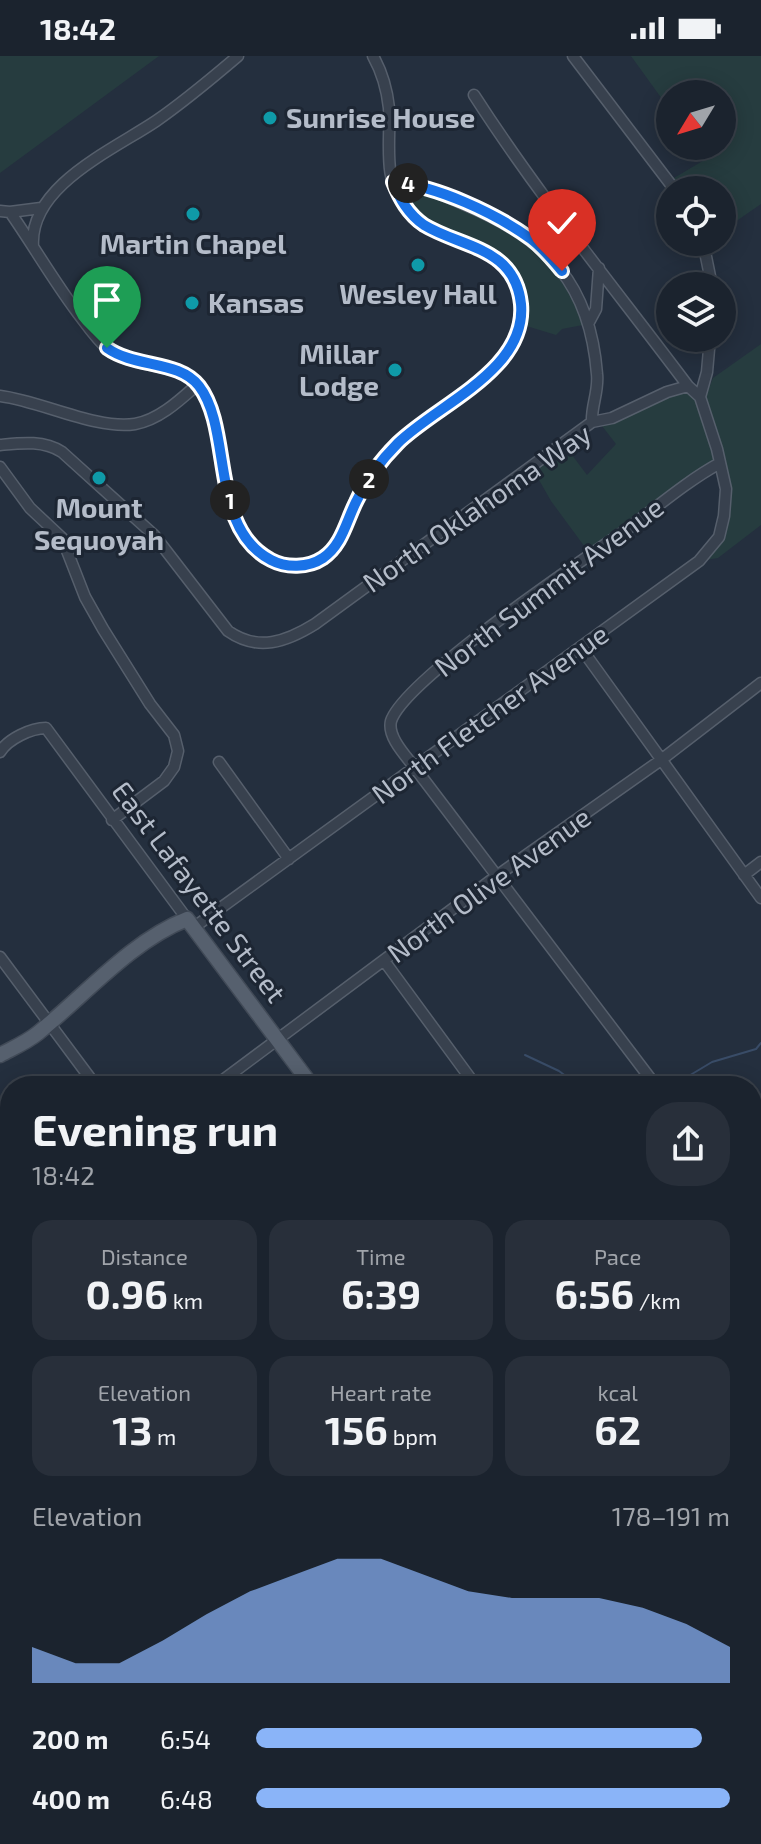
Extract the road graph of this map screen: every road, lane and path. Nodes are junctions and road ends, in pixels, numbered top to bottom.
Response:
1 (238, 56) edge
2 (373, 56) edge
3 (573, 56) edge
4 (474, 95) dead end
5 (664, 176) edge
6 (393, 182) junction
7 (41, 208) junction
8 (5, 212) edge
9 (33, 246) junction
10 (599, 268) junction
11 (588, 324) junction
12 (709, 352) edge
13 (198, 384) junction
14 (688, 386) junction
15 (0, 396) edge
16 (700, 397) junction
17 (592, 422) junction
18 (0, 445) edge
19 (720, 463) junction
20 (0, 467) edge
21 (581, 648) junction
22 (761, 683) edge
23 (0, 752) edge
24 (661, 760) junction
25 (219, 762) dead end
26 (415, 768) junction
27 (112, 820) junction
28 (289, 859) junction
29 (761, 862) edge
30 (498, 875) junction
31 (744, 875) junction
32 (761, 898) edge
33 (190, 923) junction
34 (0, 957) edge
35 (385, 962) junction
36 (49, 1023) junction
37 (277, 1040) junction
38 (0, 1055) edge
39 (89, 1076) edge
40 (228, 1076) edge
41 (304, 1076) edge
42 (469, 1076) edge
43 (649, 1076) edge

1 - 7 street
2 - 6 street
3 - 5 street
4 - 10 street
6 - 11 street
6 - 13 street
7 - 8 street
7 - 9 street
8 - 9 street
9 - 13 street
10 - 11 street
10 - 14 street
11 - 17 street
12 - 16 street
13 - 15 street
14 - 16 street
14 - 17 street, North Oklahoma Way
16 - 19 street, North Fletcher Avenue
17 - 18 street, North Oklahoma Way
19 - 21 street, North Fletcher Avenue
19 - 26 street, North Summit Avenue
20 - 27 street
21 - 24 street
21 - 26 street, North Fletcher Avenue
22 - 24 street, North Olive Avenue
23 - 27 street, East Lafayette Street
24 - 30 street, North Olive Avenue
24 - 31 street
25 - 28 street
26 - 28 street, North Fletcher Avenue
26 - 30 street
27 - 33 street, East Lafayette Street
28 - 33 street, North Fletcher Avenue
29 - 31 street
30 - 35 street, North Olive Avenue
30 - 43 street
31 - 32 street
33 - 36 main road
33 - 37 main road, East Lafayette Street
34 - 36 street
35 - 37 street, North Olive Avenue
35 - 42 street
36 - 38 main road
36 - 39 street
37 - 40 street, North Olive Avenue
37 - 41 main road, East Lafayette Street

